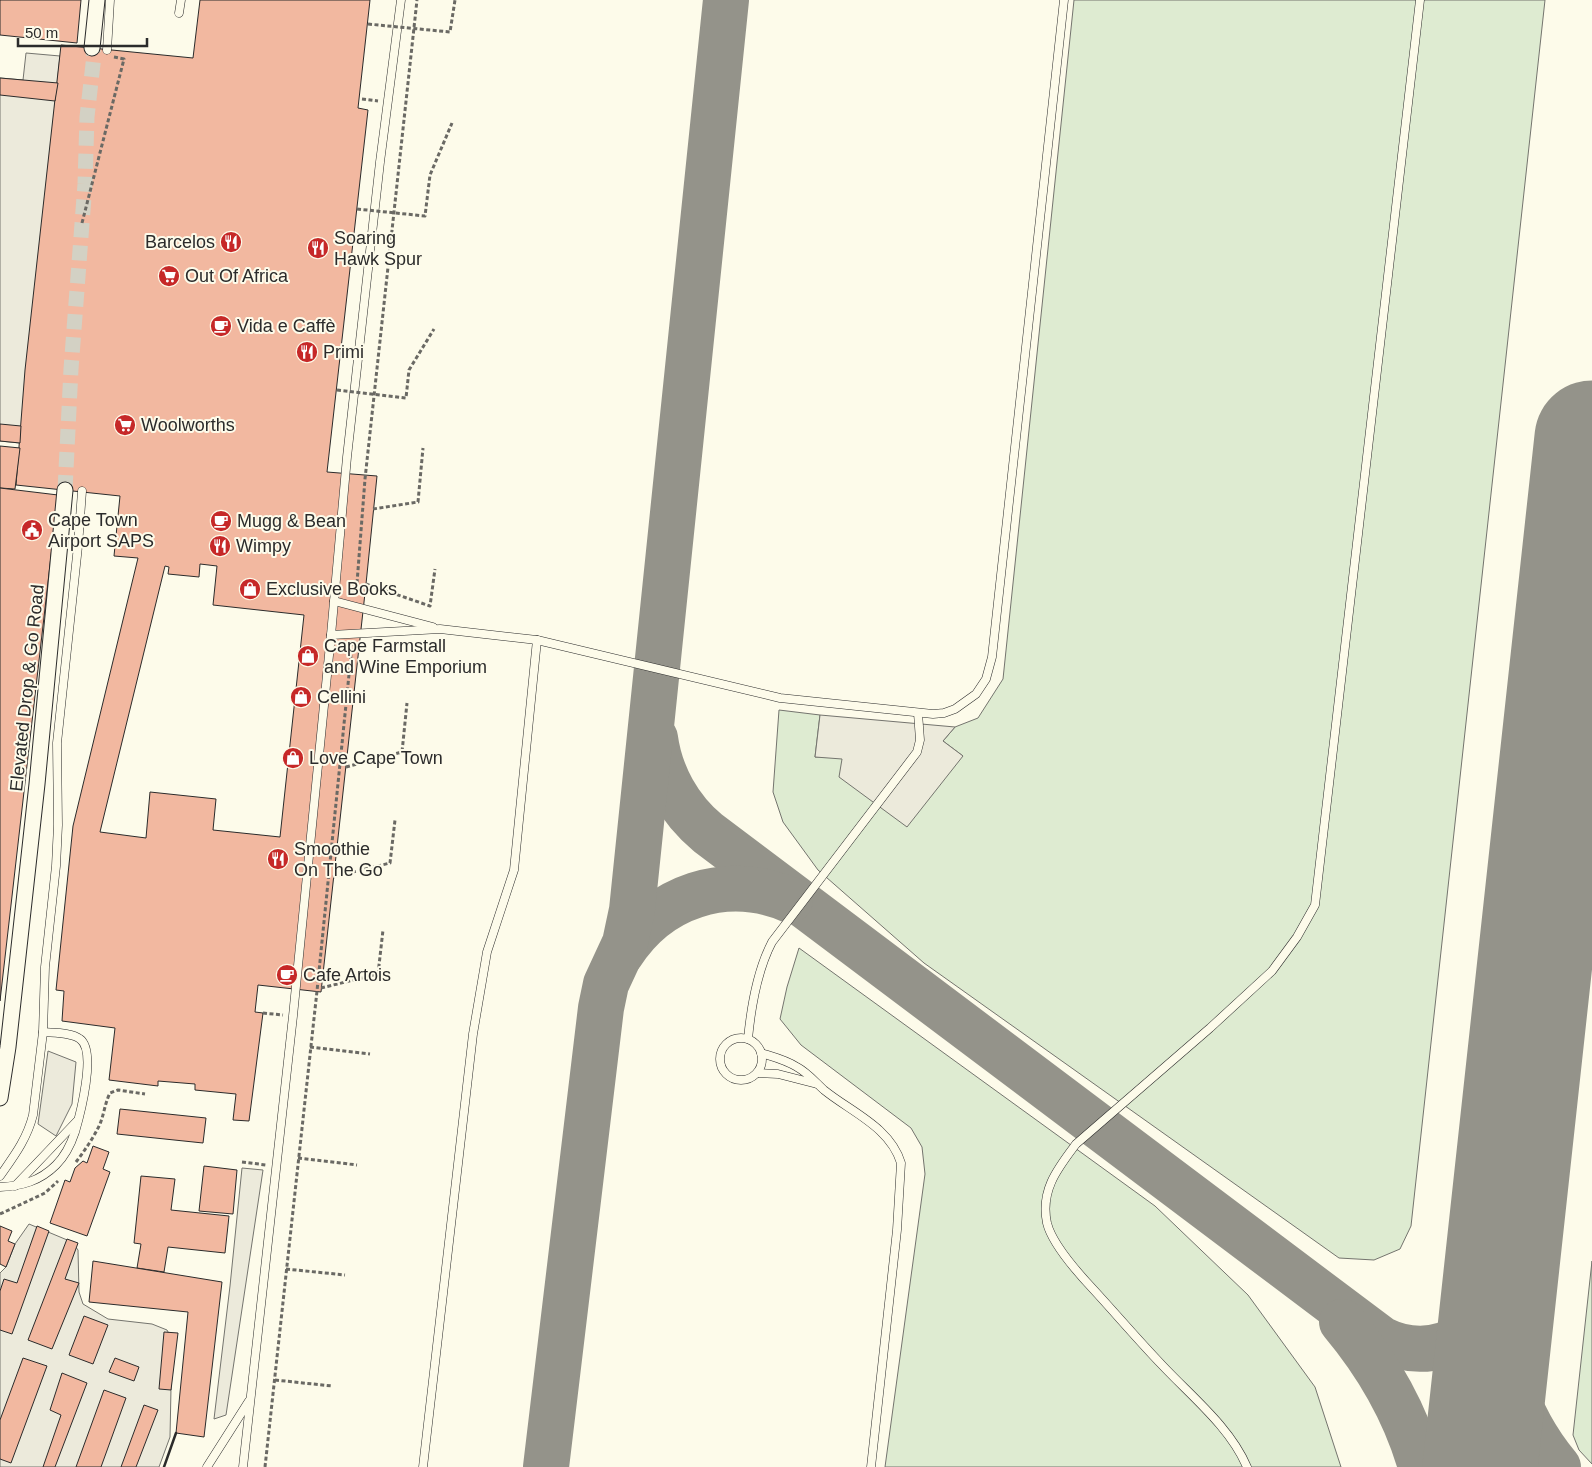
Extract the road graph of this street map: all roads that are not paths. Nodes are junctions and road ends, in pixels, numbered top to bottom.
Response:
1 (97, 0) edge
2 (110, 0) edge
3 (181, 0) edge
4 (400, 0) edge
5 (1064, 0) edge
6 (1420, 0) edge
7 (179, 13) dead end
8 (100, 49) joint
9 (65, 490) tunnel mouth
10 (82, 492) dead end
11 (334, 601) junction
12 (440, 629) junction
13 (331, 635) junction
14 (537, 640) junction
15 (918, 713) junction
16 (43, 1032) junction
17 (748, 1039) junction
18 (762, 1053) junction
19 (758, 1073) junction
20 (819, 1085) junction
21 (1, 1091) edge
22 (78, 1120) junction
23 (0, 1176) edge
24 (15, 1186) junction
25 (0, 1187) edge
26 (252, 1397) junction
27 (207, 1467) edge
28 (243, 1467) edge
29 (423, 1467) edge
30 (871, 1467) edge
31 (1247, 1467) edge

1 - 8 street
2 - 8 lane
3 - 7 lane
4 - 11 lane
5 - 15 lane
6 - 31 lane
9 - 21 street, Elevated Drop & Go Road
10 - 16 lane
11 - 12 lane
11 - 13 lane
12 - 13 lane
12 - 14 lane
13 - 26 lane
14 - 15 lane
14 - 29 lane
15 - 17 lane
16 - 22 lane
16 - 23 lane
17 - 18 lane
17 - 19 lane
18 - 19 lane
18 - 20 lane
19 - 20 lane
20 - 30 lane
22 - 24 lane
22 - 24 lane
24 - 25 lane
26 - 27 lane
26 - 28 lane

